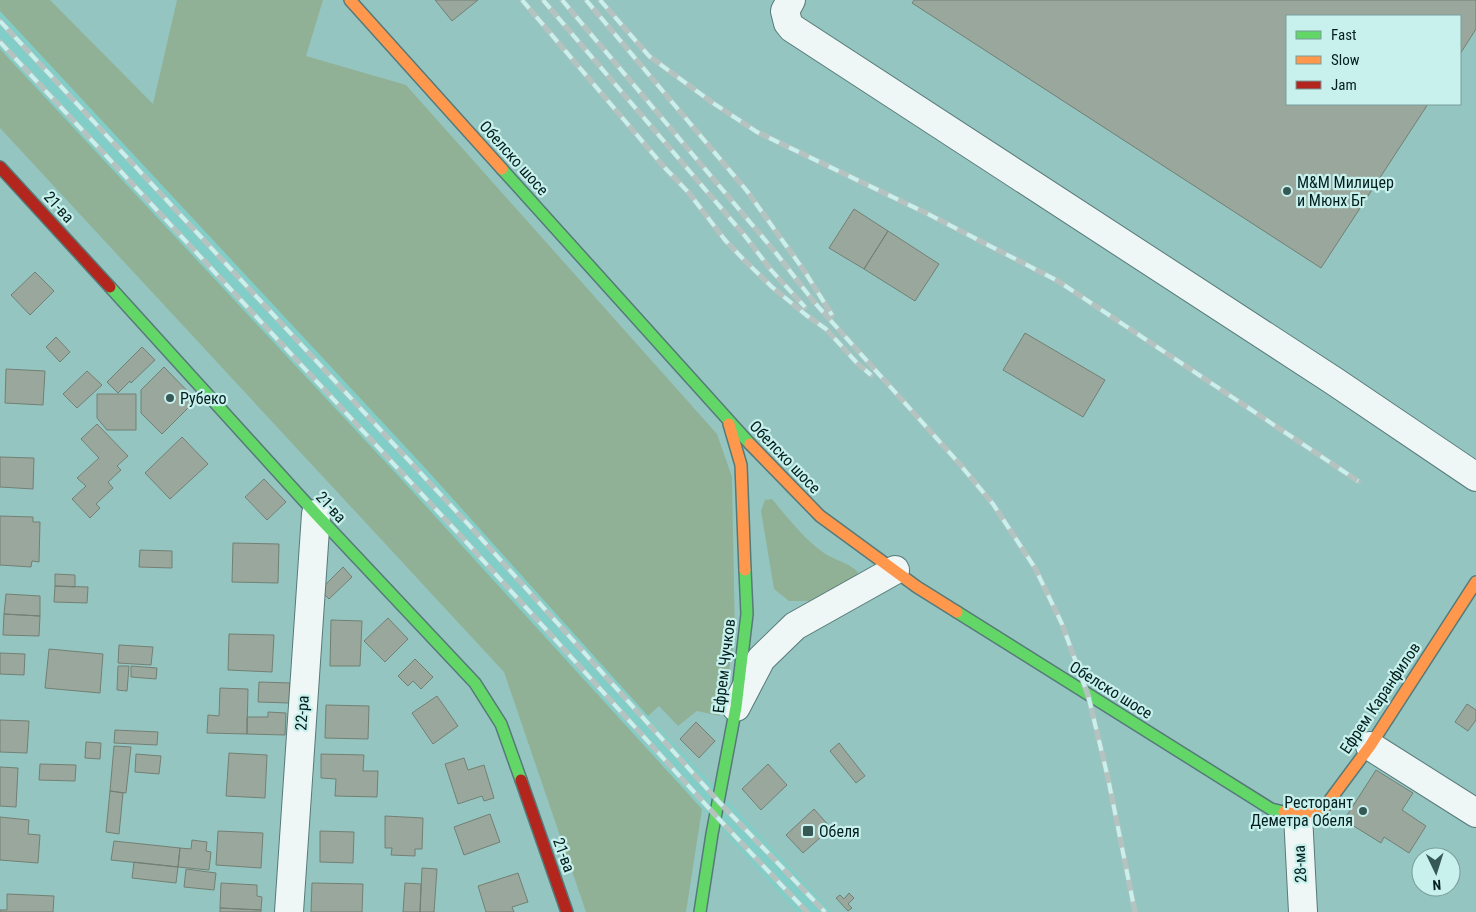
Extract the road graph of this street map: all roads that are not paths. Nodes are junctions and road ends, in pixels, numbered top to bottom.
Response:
1 (350, 0) edge
2 (791, 0) edge
3 (0, 167) edge
4 (729, 423) junction
5 (1476, 477) edge
6 (316, 514) junction
7 (895, 570) junction
8 (1473, 593) edge
9 (736, 707) junction
10 (1370, 746) junction
11 (1476, 813) edge
12 (1298, 815) junction
13 (288, 912) edge
14 (567, 912) edge
15 (700, 912) edge
16 (1302, 912) edge

1 - 4 street, Обелско шосе
2 - 5 street
3 - 6 street, 21-ва
4 - 7 street, Обелско шосе
4 - 9 street, Ефрем Чучков
6 - 13 street, 22-ра
6 - 14 street, 21-ва
7 - 9 street
7 - 12 street, Обелско шосе
8 - 10 street, Ефрем Каранфилов
9 - 15 street, Ефрем Чучков
10 - 11 street
10 - 12 street, Ефрем Каранфилов
12 - 16 street, 28-ма

